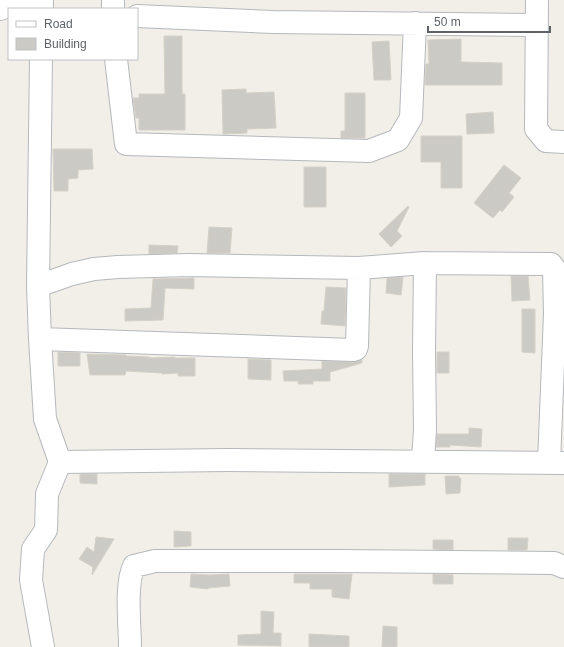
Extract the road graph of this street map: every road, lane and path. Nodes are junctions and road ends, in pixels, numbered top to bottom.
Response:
1 (26, 0) edge
2 (537, 0) edge
3 (0, 9) edge
4 (138, 16) edge
5 (415, 23) junction
6 (537, 25) junction
7 (41, 60) edge
8 (116, 60) edge
9 (564, 142) edge
10 (425, 263) junction
11 (359, 268) junction
12 (38, 286) junction
13 (40, 339) junction
14 (423, 461) junction
15 (60, 462) junction
16 (557, 463) edge
17 (564, 567) edge
18 (43, 647) edge
19 (130, 647) edge

1 - 3 street
2 - 6 street
4 - 5 street
5 - 6 street
5 - 8 street
6 - 9 street
7 - 12 street
10 - 11 street
10 - 14 street
10 - 16 street
11 - 12 street
11 - 13 street
12 - 13 street
13 - 15 street
14 - 15 street
14 - 16 street
15 - 18 street
17 - 19 street

